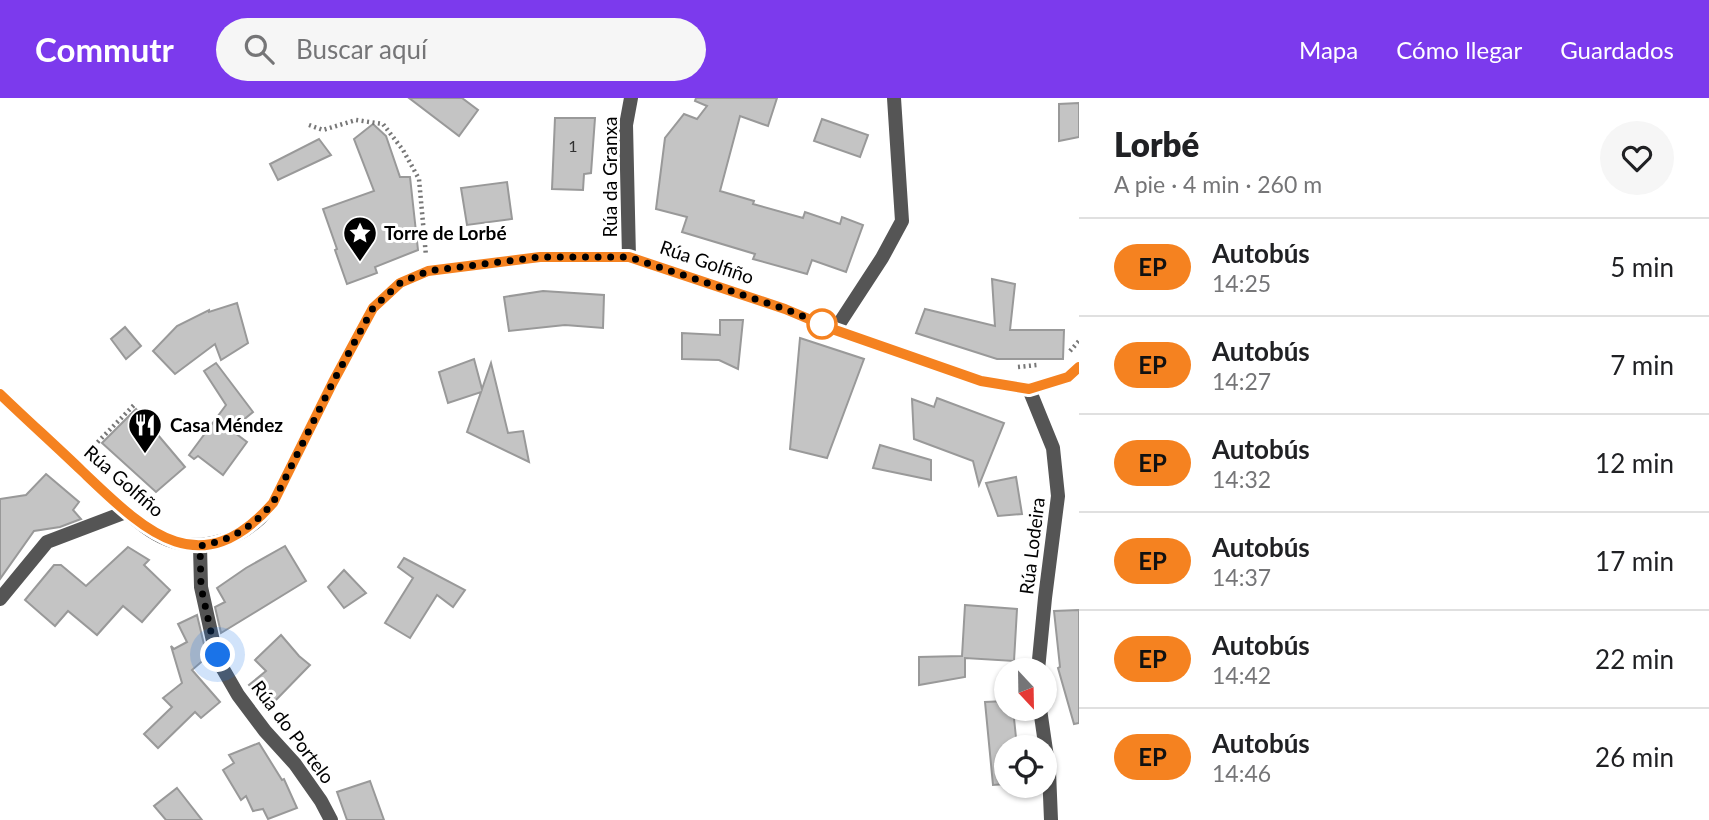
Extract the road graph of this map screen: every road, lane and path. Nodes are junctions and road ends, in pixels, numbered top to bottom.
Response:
1 (631, 98) edge
2 (894, 98) edge
3 (309, 125) dead end
4 (629, 257) junction
5 (428, 271) junction
6 (835, 330) junction
7 (1079, 341) edge
8 (1063, 359) dead end
9 (1043, 364) dead end
10 (1014, 367) dead end
11 (1079, 367) edge
12 (1029, 389) junction
13 (0, 394) edge
14 (136, 404) dead end
15 (76, 465) junction
16 (126, 513) junction
17 (200, 546) junction
18 (0, 599) edge
19 (1039, 658) edge
20 (1042, 721) edge
21 (331, 820) edge
22 (1051, 820) edge

1 - 4 street, Rúa da Granxa
2 - 6 street
3 - 5 path
4 - 5 main road, Rúa Golfiño
4 - 6 main road, Rúa Golfiño
5 - 17 main road, Rúa Golfiño
6 - 12 main road, Rúa Golfiño
7 - 8 path
9 - 10 path
11 - 12 main road, Rúa Golfiño
12 - 19 street, Rúa Lodeira
13 - 15 main road, Rúa Golfiño
14 - 15 path
15 - 16 main road, Rúa Golfiño
16 - 17 main road, Rúa Golfiño
16 - 18 street
17 - 21 street, Rúa do Portelo
20 - 22 street

